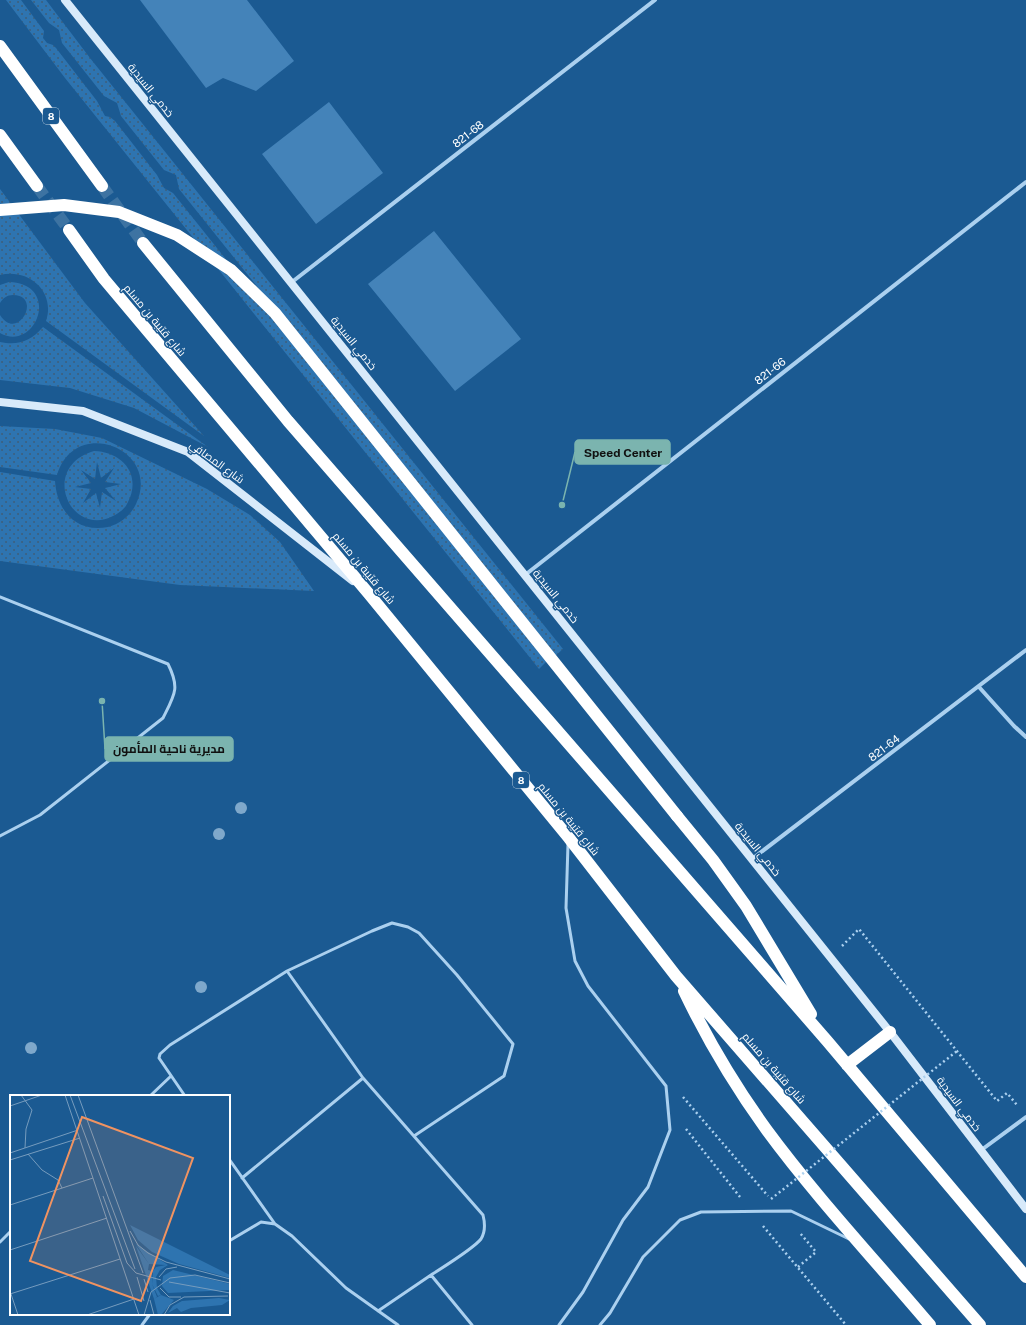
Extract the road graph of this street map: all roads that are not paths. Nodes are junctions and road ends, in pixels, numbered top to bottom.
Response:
1 (65, 0) edge
2 (655, 0) edge
3 (0, 46) edge
4 (0, 135) edge
5 (1026, 182) edge
6 (37, 186) tunnel mouth
7 (102, 186) tunnel mouth
8 (0, 210) edge
9 (69, 230) tunnel mouth
10 (142, 243) tunnel mouth
11 (292, 282) junction
12 (0, 402) edge
13 (525, 575) junction
14 (369, 594) junction
15 (0, 598) edge
16 (1026, 650) edge
17 (979, 687) junction
18 (1026, 737) edge
19 (0, 836) edge
20 (569, 838) junction
21 (752, 859) junction
22 (287, 971) junction
23 (676, 976) junction
24 (890, 1032) junction
25 (828, 1042) junction
26 (848, 1066) junction
27 (171, 1076) junction
28 (363, 1078) junction
29 (151, 1095) edge
30 (184, 1095) edge
31 (1026, 1117) edge
32 (414, 1136) junction
33 (980, 1151) junction
34 (230, 1160) edge
35 (242, 1178) junction
36 (1026, 1209) edge
37 (275, 1224) junction
38 (10, 1232) edge
39 (230, 1240) edge
40 (0, 1242) edge
41 (864, 1247) junction
42 (431, 1275) junction
43 (1026, 1277) edge
44 (378, 1311) junction
45 (149, 1315) edge
46 (142, 1325) edge
47 (398, 1325) edge
48 (472, 1325) edge
49 (560, 1325) edge
50 (600, 1325) edge
51 (930, 1325) edge
52 (980, 1325) edge

1 - 11 street, خدمي السيدية
2 - 11 street, 821-68
3 - 7 highway, 8
4 - 6 highway
5 - 13 street, 821-66
8 - 25 highway, bridge
9 - 14 highway, شارع قتيبة بن مسلم / 8
10 - 25 highway
11 - 13 street, خدمي السيدية
12 - 14 street, شارع المصافي
13 - 21 street, خدمي السيدية
14 - 20 highway, شارع قتيبة بن مسلم / 8
15 - 19 lane
16 - 17 street, 821-64
17 - 18 street
17 - 21 street, 821-64
20 - 23 highway, شارع قتيبة بن مسلم / 8
20 - 49 lane
21 - 24 street, خدمي السيدية
22 - 27 lane
22 - 28 lane
22 - 32 lane
23 - 41 highway
23 - 52 highway, شارع قتيبة بن مسلم / 8
24 - 26 highway
24 - 33 street, خدمي السيدية
25 - 26 highway
26 - 43 highway
27 - 29 lane
27 - 30 lane
28 - 32 lane
28 - 35 lane
31 - 33 street
32 - 42 lane
33 - 36 street, خدمي السيدية
34 - 35 lane
35 - 37 lane
37 - 39 lane
37 - 44 lane
38 - 40 lane
41 - 50 lane
41 - 51 highway
42 - 44 lane
42 - 48 lane
44 - 47 lane
45 - 46 lane

